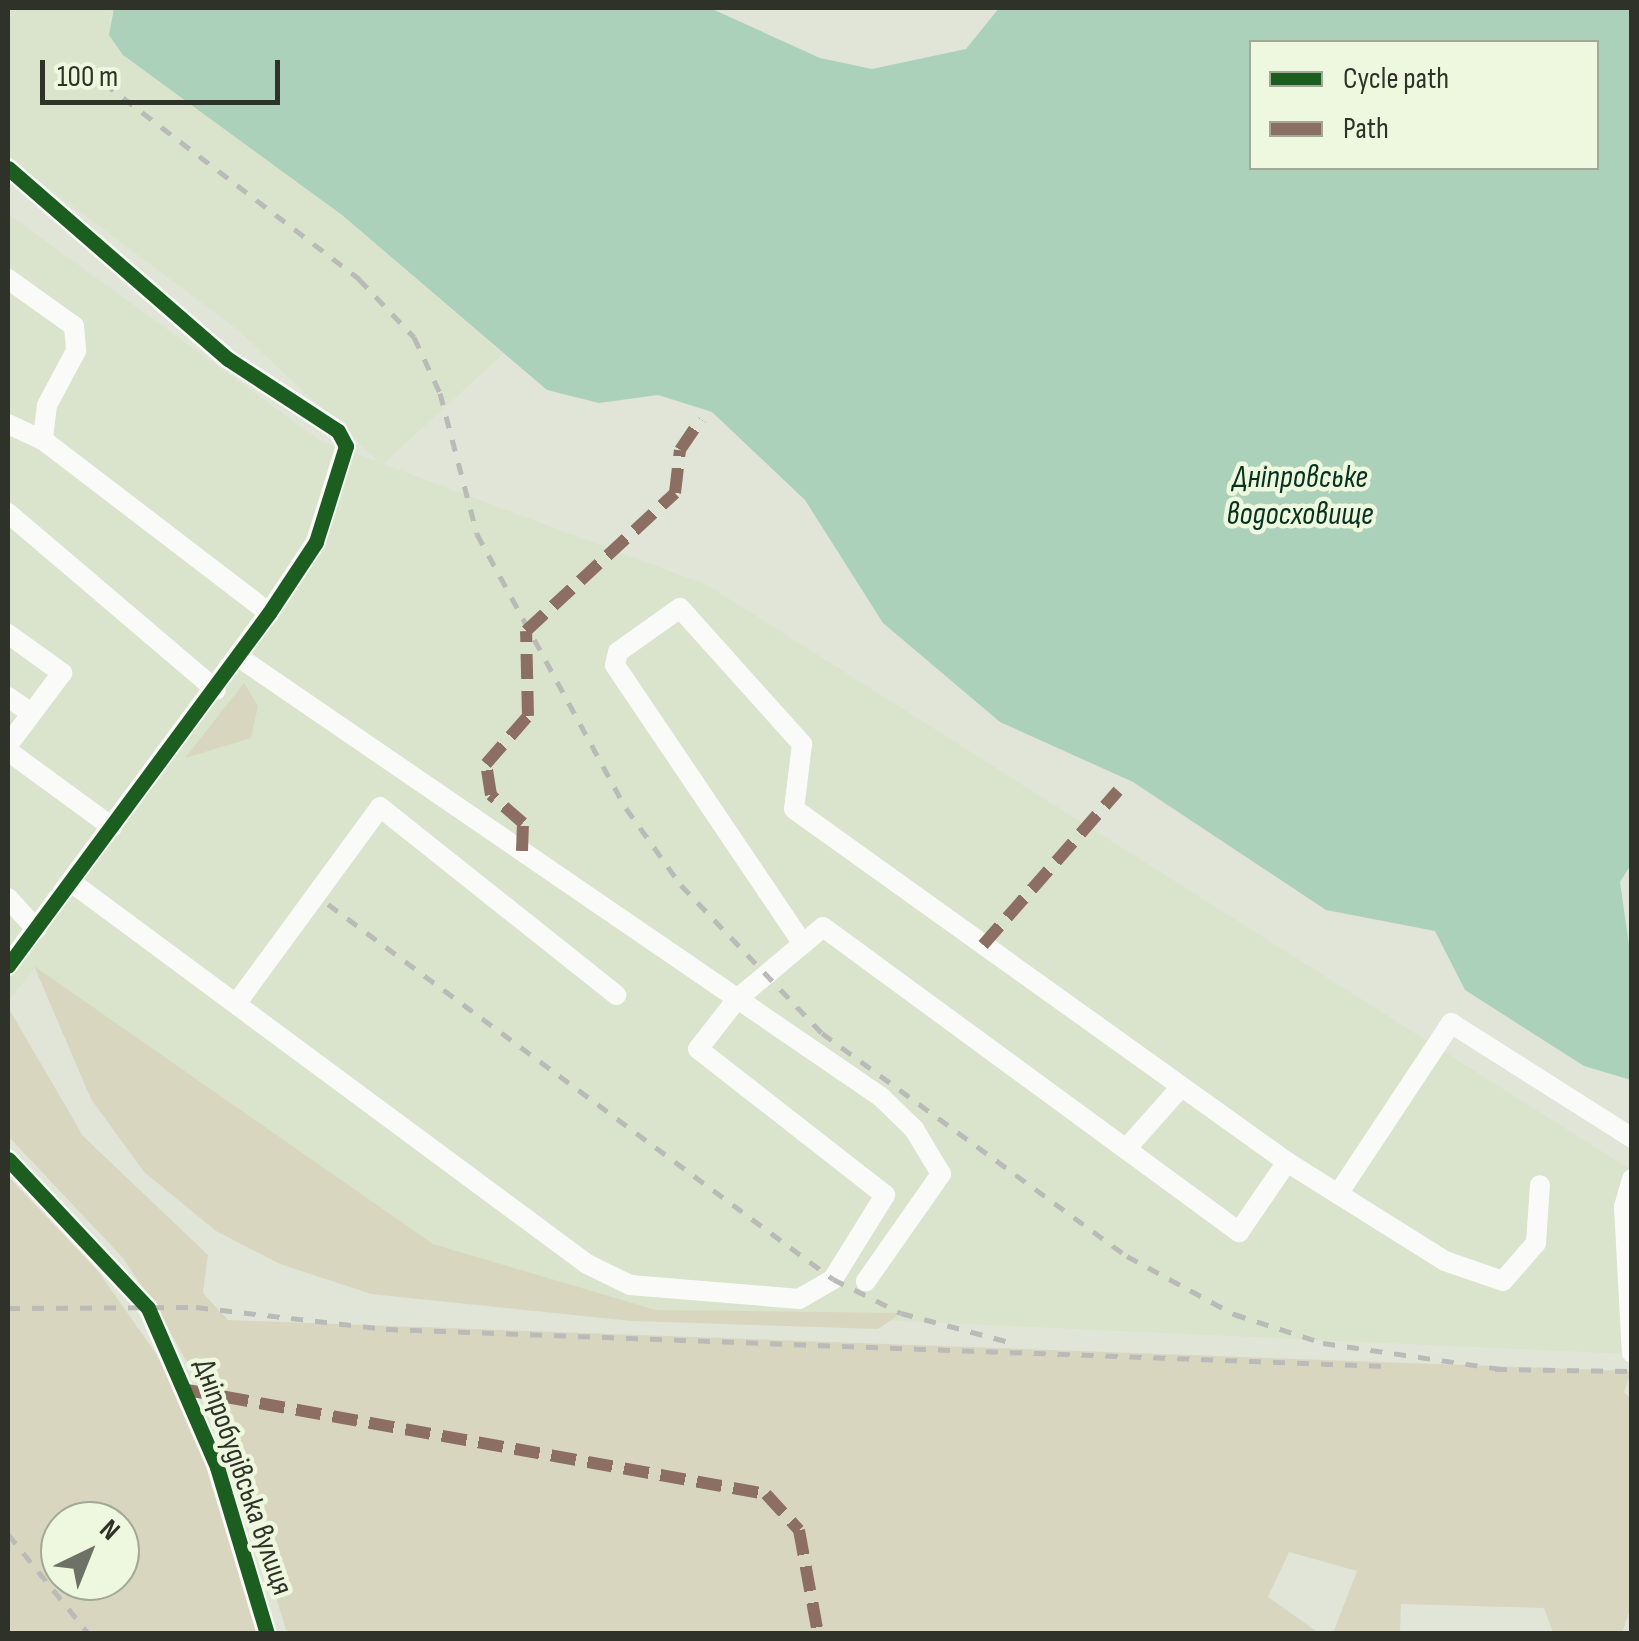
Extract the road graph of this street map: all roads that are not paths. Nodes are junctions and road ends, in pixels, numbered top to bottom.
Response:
1 (8, 168) edge
2 (8, 279) edge
3 (8, 424) edge
4 (43, 440) junction
5 (8, 513) edge
6 (270, 613) junction
7 (8, 634) edge
8 (240, 658) junction
9 (216, 690) junction
10 (8, 697) edge
11 (31, 713) junction
12 (8, 748) edge
13 (112, 827) junction
14 (71, 882) junction
15 (8, 898) edge
16 (36, 929) junction
17 (803, 944) junction
18 (8, 966) edge
19 (616, 995) dead end
20 (737, 1000) junction
21 (236, 1004) junction
22 (1181, 1086) junction
23 (1632, 1138) edge
24 (1126, 1149) junction
25 (8, 1159) edge
26 (1286, 1162) junction
27 (1632, 1179) edge
28 (1540, 1185) dead end
29 (1338, 1194) junction
30 (866, 1282) dead end
31 (1632, 1353) edge
32 (267, 1634) edge

1 - 6 street
2 - 4 street
3 - 4 street
4 - 6 street
5 - 9 street
6 - 8 street
7 - 11 street
8 - 9 street
8 - 20 street
9 - 13 street
10 - 11 street
11 - 12 street
12 - 13 street
13 - 14 street
14 - 16 street
14 - 21 street
15 - 16 street
16 - 18 street
17 - 20 street
17 - 22 street
17 - 24 street
19 - 21 street
20 - 21 street
20 - 30 street
22 - 24 street
22 - 26 street
23 - 29 street
24 - 26 street
25 - 32 street, Дніпробудівська вулиця
26 - 29 street
27 - 31 street
28 - 29 street

